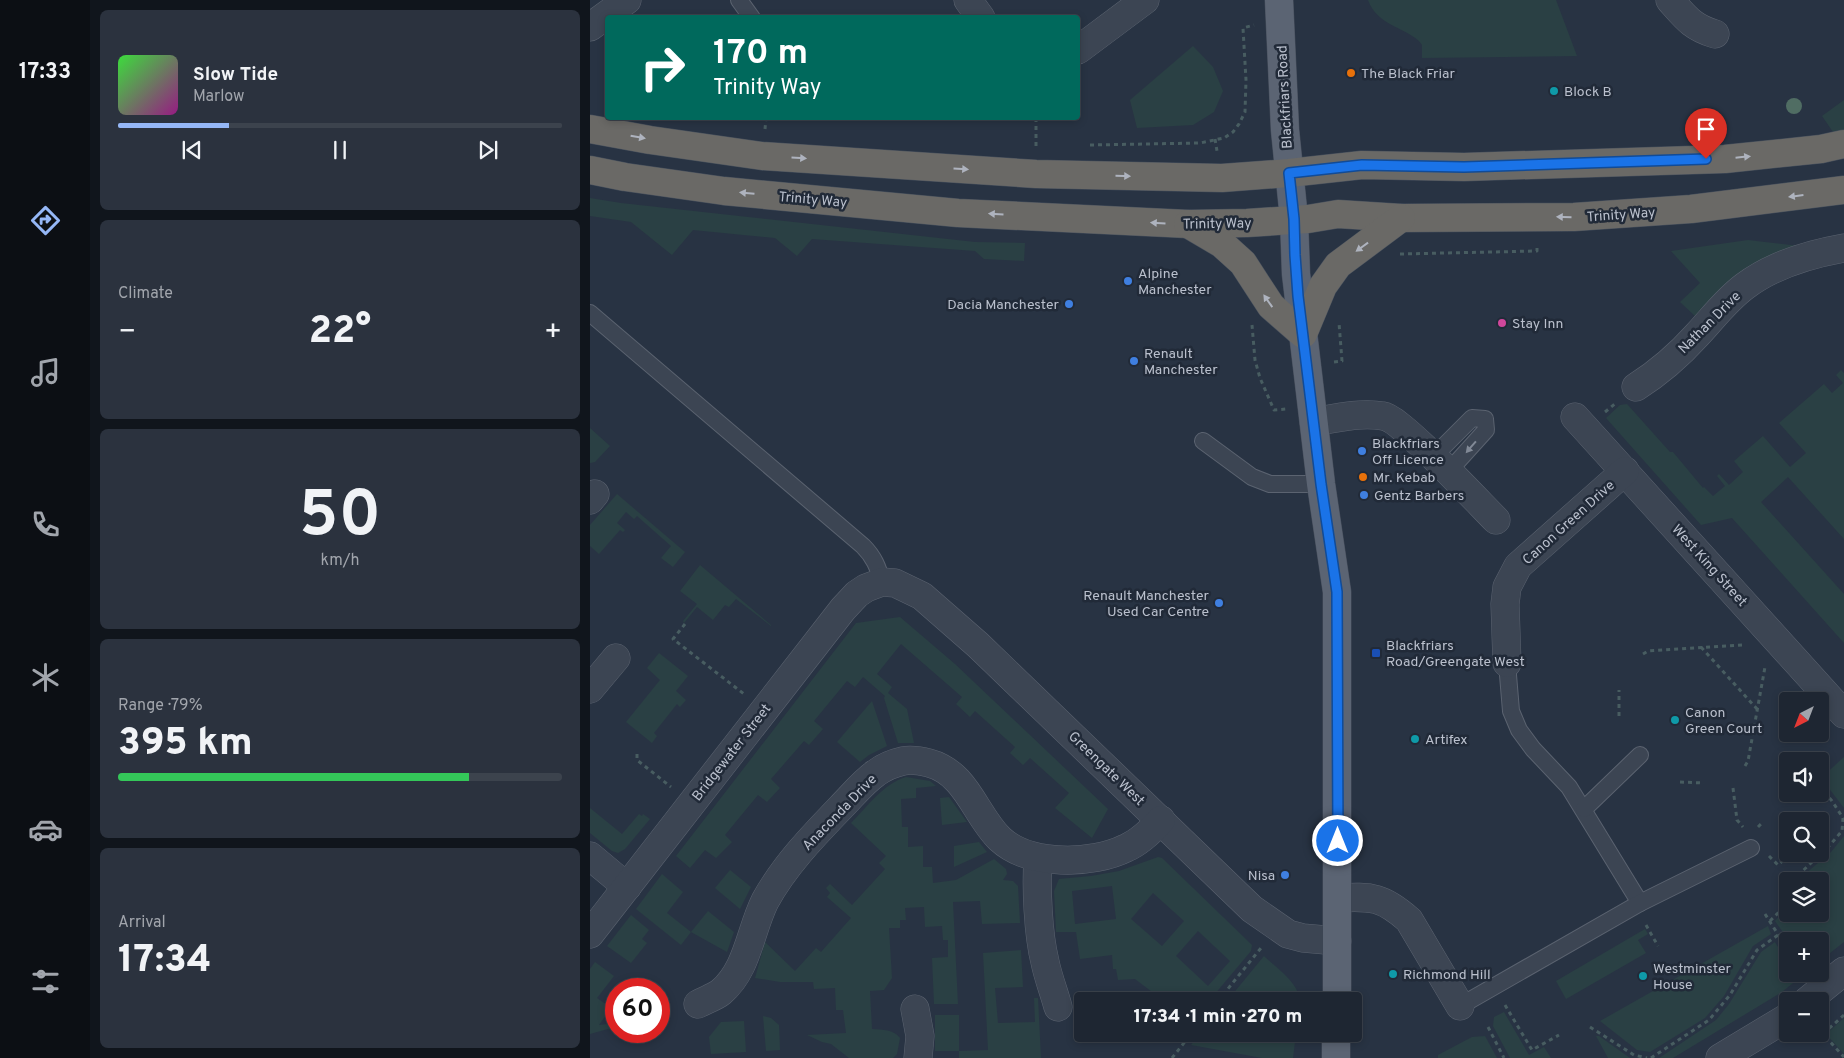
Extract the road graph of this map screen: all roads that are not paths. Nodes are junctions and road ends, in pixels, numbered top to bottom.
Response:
1 (627, 0) edge
2 (739, 0) edge
3 (968, 0) edge
4 (1145, 0) edge
5 (1279, 0) edge
6 (1670, 0) edge
7 (606, 15) edge
8 (750, 15) edge
9 (979, 15) edge
10 (605, 16) edge
11 (590, 27) edge
12 (1716, 34) dead end
13 (1080, 49) edge
14 (590, 129) edge
15 (1844, 144) edge
16 (590, 170) edge
17 (1289, 173) junction
18 (1844, 190) edge
19 (1401, 218) junction
20 (1294, 219) junction
21 (1188, 224) junction
22 (1844, 248) edge
23 (590, 313) edge
24 (1303, 334) junction
25 (1636, 387) dead end
26 (1575, 417) dead end
27 (1314, 422) junction
28 (1203, 441) dead end
29 (1625, 471) junction
30 (1321, 484) junction
31 (1496, 520) dead end
32 (882, 582) junction
33 (616, 658) dead end
34 (1506, 663) joint
35 (590, 689) edge
36 (1844, 714) edge
37 (1640, 755) dead end
38 (1584, 809) junction
39 (1161, 820) junction
40 (1751, 848) dead end
41 (590, 856) edge
42 (1038, 858) junction
43 (627, 887) junction
44 (1338, 898) junction
45 (1640, 903) junction
46 (590, 934) edge
47 (1337, 940) junction
48 (1844, 971) edge
49 (1337, 992) edge
50 (1818, 992) edge
51 (698, 1004) dead end
52 (1460, 1006) joint
53 (1058, 1007) dead end
54 (914, 1009) dead end
55 (1779, 1022) edge
56 (1336, 1042) edge
57 (918, 1058) edge
58 (1336, 1058) edge
59 (1720, 1058) edge

1 - 7 street
2 - 8 lane
3 - 9 street
4 - 13 street
5 - 17 main road, Blackfriars Road
6 - 12 street
10 - 11 street
14 -> 17 highway
17 -> 15 highway
21 -> 16 highway, Trinity Way
17 - 20 main road, Blackfriars Road
18 -> 19 highway, Trinity Way
19 - 20 highway, Trinity Way
19 -> 24 highway
20 - 21 highway, Trinity Way
20 - 24 main road, Blackfriars Road
24 -> 21 highway
22 - 25 street, Nathan Drive
23 - 32 lane
24 - 27 main road, Blackfriars Road
26 - 29 street, West King Street
27 - 30 main road, Blackfriars Road
27 - 31 street
28 - 30 lane
29 - 34 street, Canon Green Drive
29 - 36 street, West King Street
30 - 44 main road, Blackfriars Road
32 - 39 street, Greengate West
32 - 43 street, Bridgewater Street
33 - 35 street
34 - 38 lane
37 - 38 lane
38 - 45 lane
39 - 42 street, Anaconda Drive
39 - 47 street, Greengate West
40 - 45 lane
41 - 43 street
42 - 51 street, Anaconda Drive
42 - 53 street
43 - 46 street, Bridgewater Street
44 - 47 main road, Blackfriars Road
44 - 52 street
45 - 52 lane
47 - 49 main road, Blackfriars Road
48 - 50 street
54 - 57 street
55 - 59 street
56 - 58 main road

